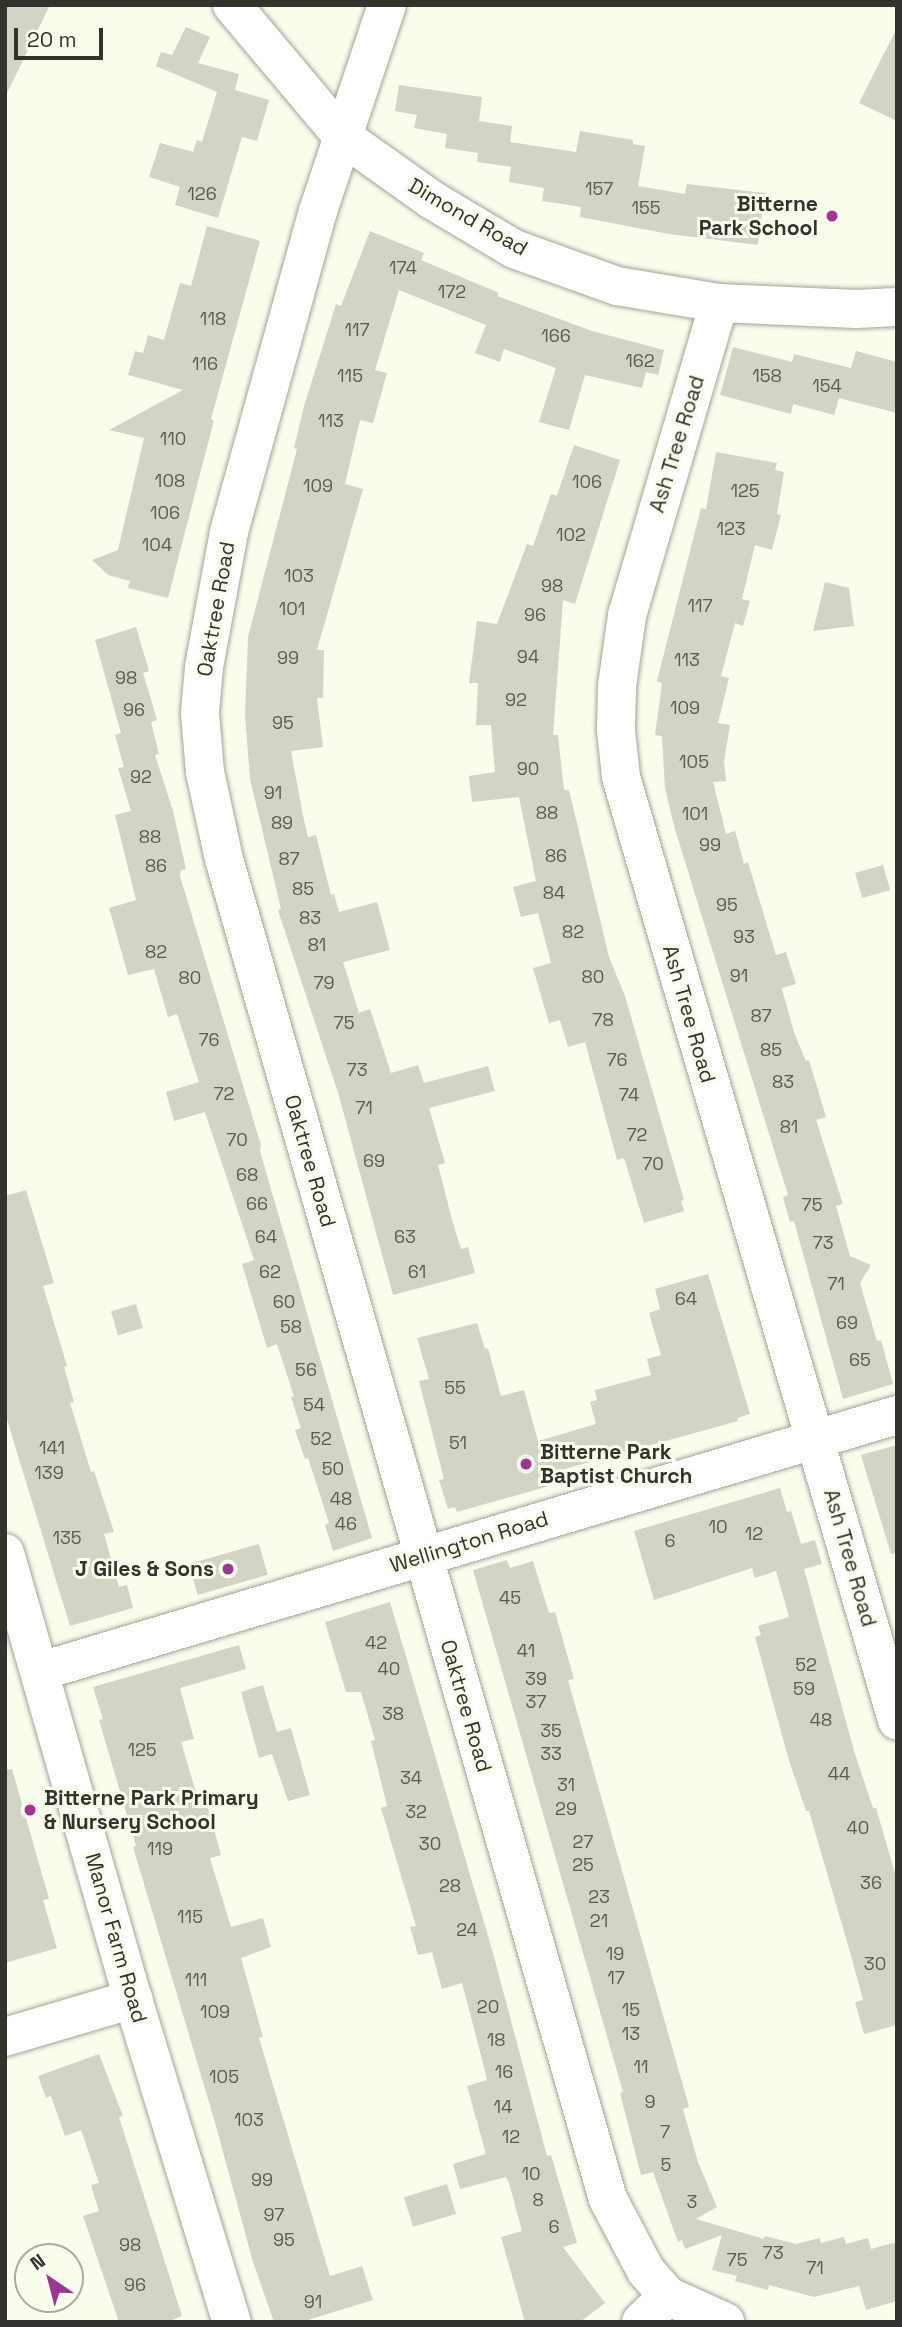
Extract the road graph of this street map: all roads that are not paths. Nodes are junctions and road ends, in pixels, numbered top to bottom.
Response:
1 (232, 5) edge
2 (387, 5) edge
3 (342, 136) junction
4 (719, 303) junction
5 (897, 307) edge
6 (897, 1415) edge
7 (815, 1438) junction
8 (5, 1553) edge
9 (423, 1556) junction
10 (41, 1671) junction
11 (897, 1720) edge
12 (133, 1999) junction
13 (5, 2037) edge
14 (668, 2296) junction
15 (232, 2322) edge
16 (641, 2322) edge
17 (725, 2322) edge

1 - 3 street, Dimond Road
2 - 3 street, Oaktree Road
3 - 4 street, Dimond Road
3 - 9 street, Oaktree Road
4 - 5 street, Dimond Road
4 - 7 street, Ash Tree Road
6 - 7 street, Wellington Road
7 - 9 street, Wellington Road
7 - 11 street, Ash Tree Road
8 - 10 street, Manor Farm Road
9 - 10 street, Wellington Road
9 - 14 street, Oaktree Road
10 - 12 street, Manor Farm Road
12 - 13 street
12 - 15 street, Manor Farm Road
14 - 16 street
14 - 17 street

